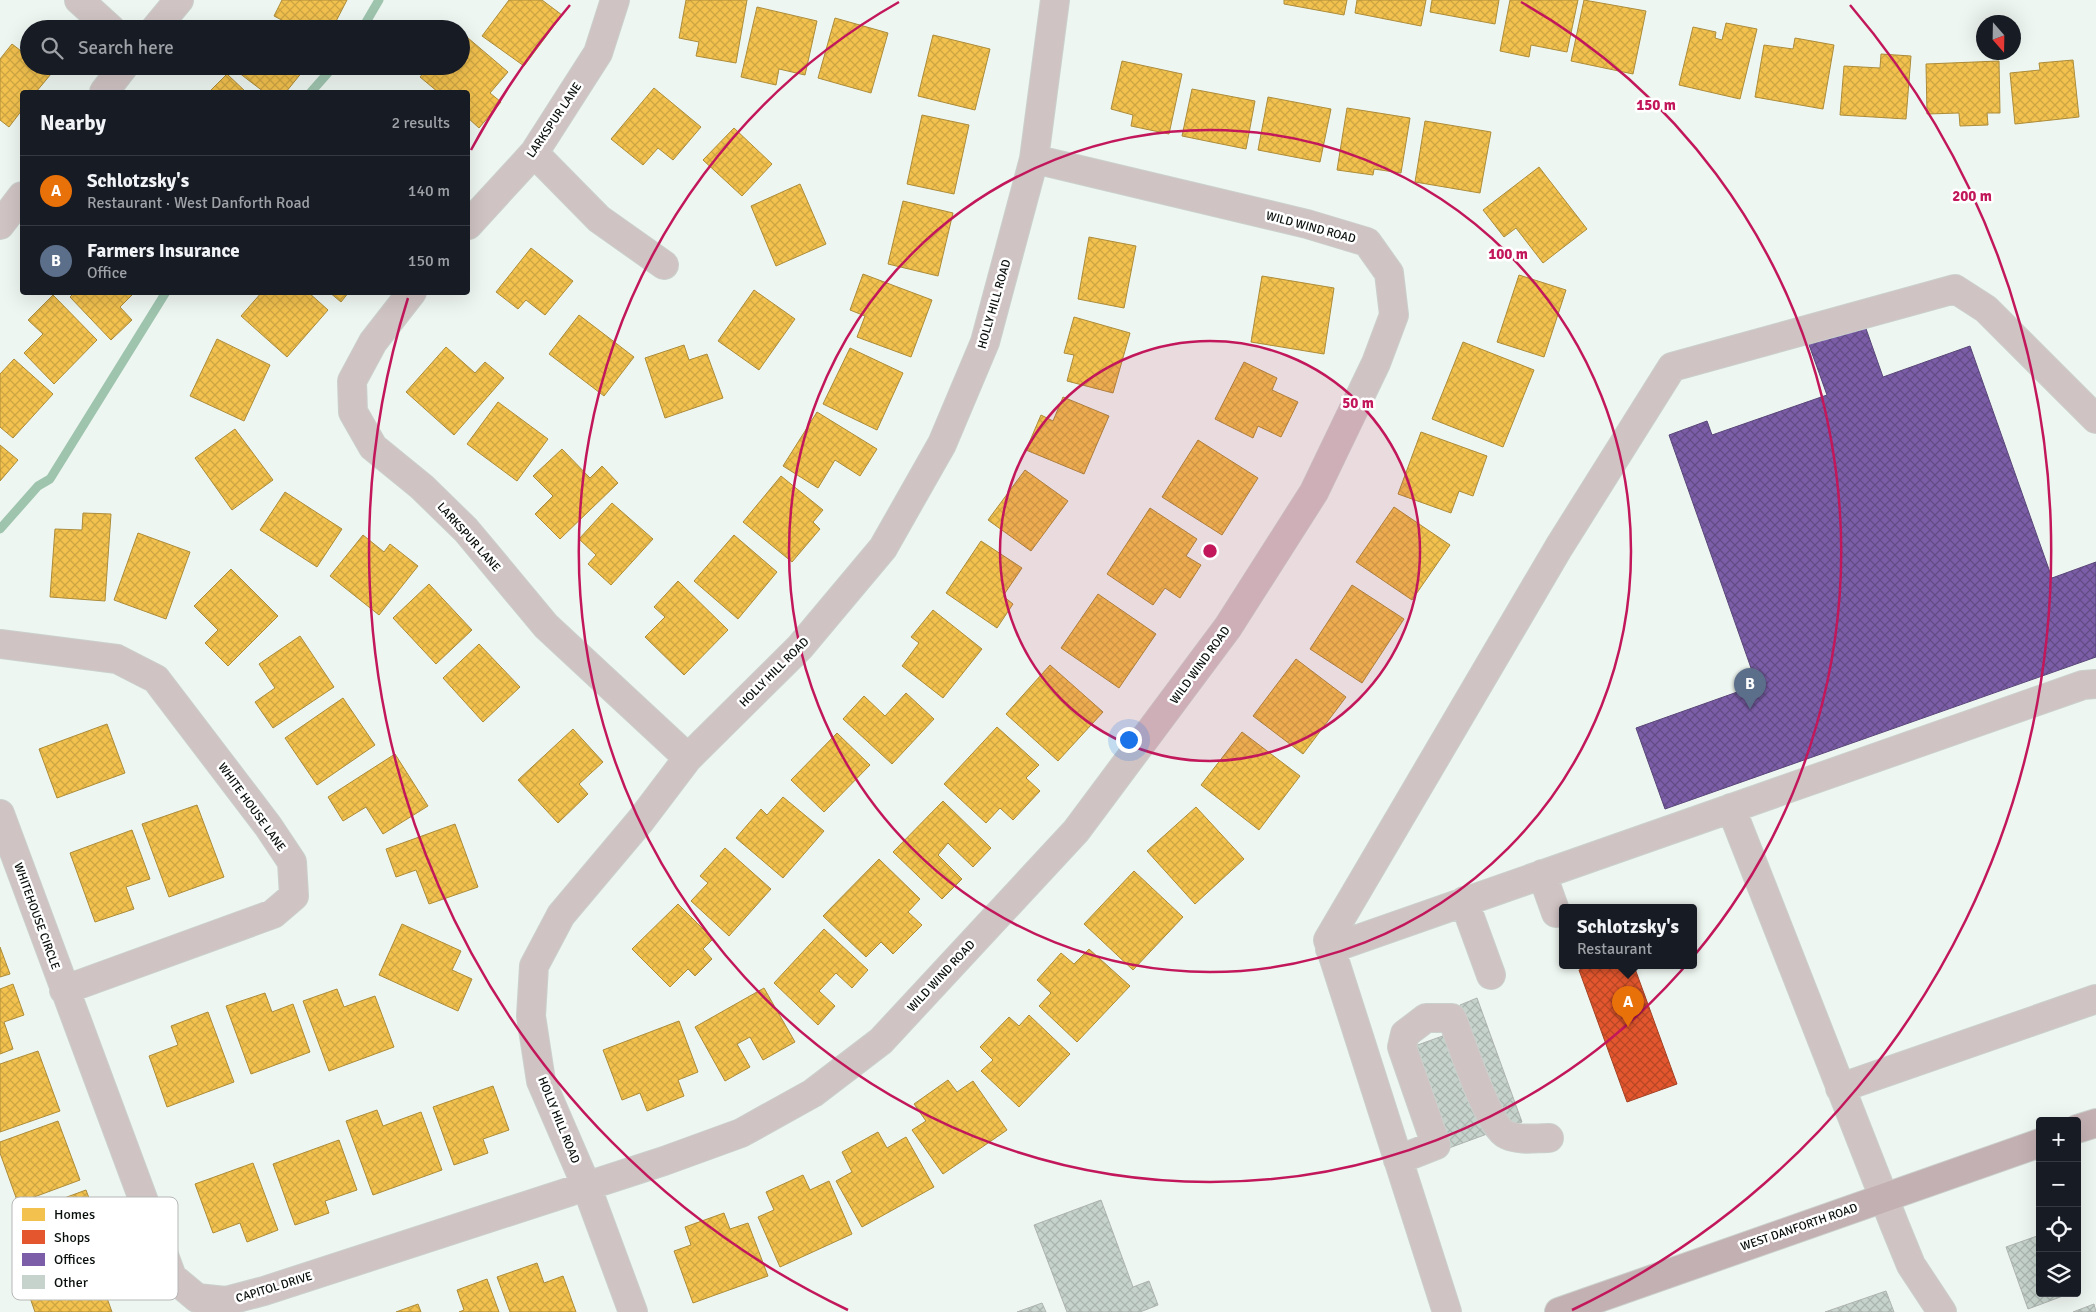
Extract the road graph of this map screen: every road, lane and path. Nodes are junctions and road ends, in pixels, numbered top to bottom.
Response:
1 (78, 0) edge
2 (179, 0) edge
3 (615, 0) edge
4 (1055, 0) edge
5 (101, 20) edge
6 (162, 20) edge
7 (117, 75) edge
8 (106, 90) edge
9 (534, 153) junction
10 (1034, 159) junction
11 (20, 199) edge
12 (470, 223) edge
13 (0, 225) edge
14 (664, 265) dead end
15 (410, 295) edge
16 (2096, 419) edge
17 (0, 644) edge
18 (2096, 684) edge
19 (688, 758) junction
20 (1731, 808) junction
21 (0, 814) edge
22 (1542, 874) junction
23 (1464, 901) junction
24 (1556, 913) dead end
25 (1330, 949) junction
26 (1491, 975) dead end
27 (64, 990) junction
28 (2096, 999) edge
29 (1840, 1088) junction
30 (2096, 1123) edge
31 (2081, 1128) edge
32 (1549, 1138) dead end
33 (2036, 1143) edge
34 (1398, 1160) junction
35 (586, 1185) junction
36 (142, 1197) edge
37 (1884, 1197) junction
38 (178, 1282) edge
39 (633, 1312) edge
40 (1447, 1312) edge
41 (1559, 1312) edge
42 (1942, 1312) edge

1 - 5 street
2 - 6 street
3 - 9 street, LARKSPUR LANE
4 - 10 street, HOLLY HILL ROAD
7 - 8 street
9 - 12 street, LARKSPUR LANE
9 - 14 street
10 - 19 street, HOLLY HILL ROAD
10 - 35 street, WILD WIND ROAD
11 - 13 street
15 - 19 street, LARKSPUR LANE
16 - 25 street
17 - 27 street, WHITE HOUSE LANE
18 - 20 street
19 - 35 street, HOLLY HILL ROAD
20 - 22 street
20 - 29 street
21 - 27 street, WHITEHOUSE CIRCLE
22 - 23 street
22 - 24 street
23 - 25 street
23 - 26 street
25 - 34 street
27 - 36 street, CAPITOL DRIVE
28 - 29 street
29 - 37 street
30 - 31 main road
32 - 34 street
33 - 37 main road, WEST DANFORTH ROAD
34 - 40 street
35 - 38 street, CAPITOL DRIVE
35 - 39 street, HOLLY HILL ROAD
37 - 41 main road, WEST DANFORTH ROAD
37 - 42 street

